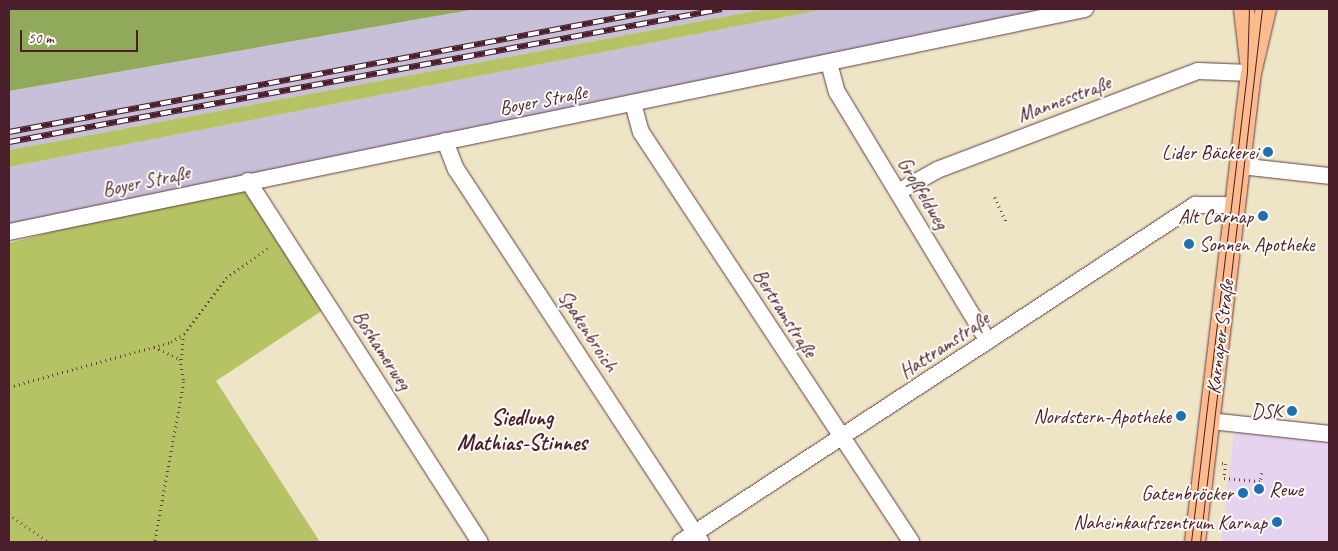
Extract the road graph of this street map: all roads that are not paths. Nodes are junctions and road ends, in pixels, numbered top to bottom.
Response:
1 (1085, 9) edge
2 (1244, 9) edge
3 (1266, 9) edge
4 (829, 63) junction
5 (1251, 72) junction
6 (633, 103) junction
7 (445, 141) junction
8 (1240, 166) junction
9 (1329, 176) edge
10 (248, 181) junction
11 (898, 192) junction
12 (1236, 206) junction
13 (9, 232) edge
14 (988, 341) junction
15 (1210, 421) junction
16 (1329, 434) edge
17 (843, 439) junction
18 (698, 538) edge
19 (480, 542) edge
20 (681, 542) edge
21 (911, 542) edge
22 (1195, 542) edge

1 - 4 street, Boyer Straße
2 - 5 main road, Karnaper Straße
3 - 5 main road, Karnaper Straße
4 - 6 street, Boyer Straße
4 - 11 street, Großfeldweg
5 - 8 main road, Karnaper Straße
5 - 11 street, Mannesstraße
6 - 7 street, Boyer Straße
6 - 17 street, Bertramstraße
7 - 10 street, Boyer Straße
7 - 18 street, Spakenbroich
8 - 9 street
8 - 12 main road, Karnaper Straße
10 - 13 street, Boyer Straße
10 - 19 street, Boshamerweg
11 - 14 street, Großfeldweg
12 - 14 street, Hattramstraße
12 - 15 main road, Karnaper Straße
14 - 17 street, Hattramstraße
15 - 16 street
15 - 22 main road, Karnaper Straße
17 - 18 street, Hattramstraße
17 - 21 street, Bertramstraße
18 - 20 street, Hattramstraße

